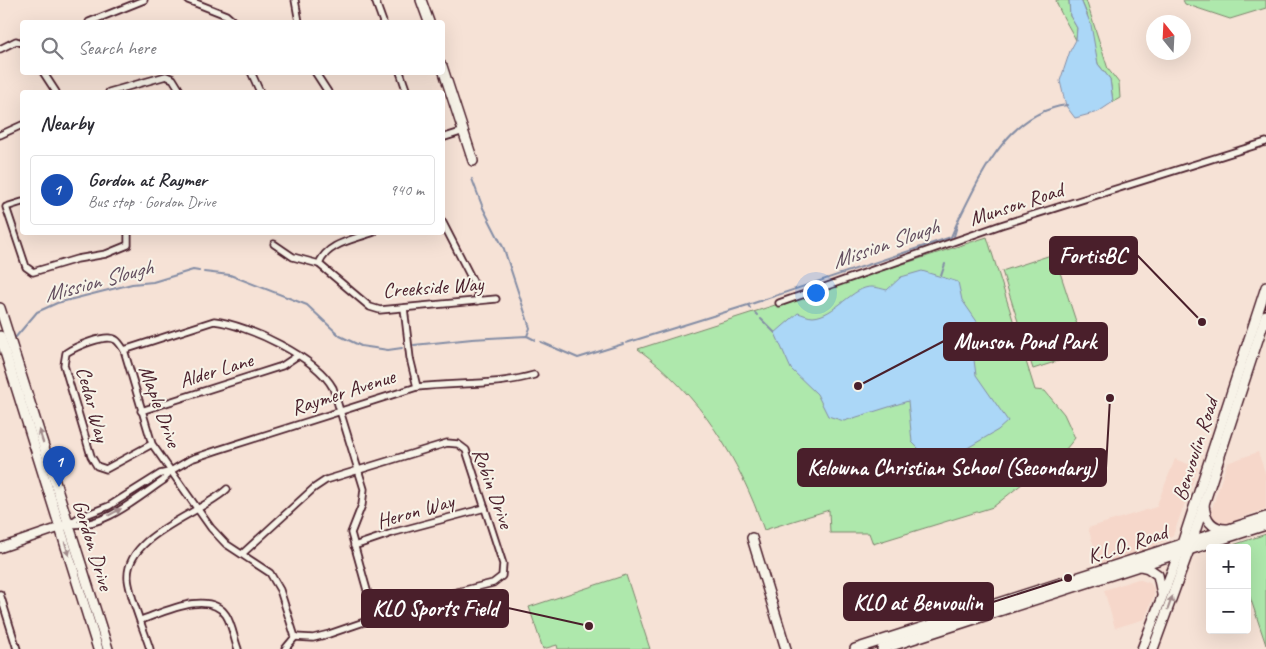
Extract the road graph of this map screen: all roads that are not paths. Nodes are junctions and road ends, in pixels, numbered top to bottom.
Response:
1 (144, 0) edge
2 (188, 0) edge
3 (295, 0) edge
4 (375, 0) edge
5 (421, 0) edge
6 (94, 20) edge
7 (232, 20) edge
8 (299, 20) edge
9 (382, 20) edge
10 (428, 20) edge
11 (20, 42) edge
12 (0, 49) edge
13 (45, 75) edge
14 (252, 75) edge
15 (317, 75) edge
16 (401, 75) edge
17 (445, 75) edge
18 (55, 90) edge
19 (116, 90) edge
20 (180, 90) edge
21 (259, 90) edge
22 (327, 90) edge
23 (406, 90) edge
24 (20, 126) edge
25 (464, 131) junction
26 (0, 135) edge
27 (445, 137) edge
28 (1266, 142) edge
29 (473, 161) dead end
30 (20, 203) edge
31 (3, 208) edge
32 (445, 227) edge
33 (128, 235) edge
34 (366, 235) edge
35 (274, 244) dead end
36 (318, 264) junction
37 (1265, 292) edge
38 (496, 299) dead end
39 (478, 301) junction
40 (779, 303) dead end
41 (0, 308) edge
42 (404, 308) junction
43 (1266, 315) edge
44 (0, 336) edge
45 (124, 350) junction
46 (297, 356) junction
47 (534, 375) dead end
48 (417, 387) junction
49 (141, 411) junction
50 (340, 412) junction
51 (152, 444) junction
52 (359, 470) junction
53 (169, 472) junction
54 (227, 489) dead end
55 (1204, 503) junction
56 (485, 508) junction
57 (195, 510) junction
58 (1266, 517) edge
59 (1266, 525) edge
60 (65, 526) junction
61 (1228, 529) junction
62 (752, 538) dead end
63 (354, 546) junction
64 (1185, 547) junction
65 (0, 548) edge
66 (242, 554) junction
67 (1140, 566) junction
68 (0, 594) edge
69 (1162, 596) junction
70 (375, 619) junction
71 (141, 620) junction
72 (295, 637) junction
73 (17, 649) edge
74 (98, 649) edge
75 (108, 649) edge
76 (150, 649) edge
77 (238, 649) edge
78 (285, 649) edge
79 (786, 649) edge
80 (855, 649) edge
81 (882, 649) edge
82 (1142, 649) edge
83 (1153, 649) edge

1 - 6 street
2 - 7 street
3 - 8 street
4 - 9 street
5 - 10 main road
11 - 12 street
13 - 18 street
14 - 21 street
15 - 22 street
16 - 23 street
17 - 25 main road
19 - 20 street
24 - 26 street
25 - 27 street
25 - 29 main road
28 - 40 street, Munson Road
30 - 31 street
31 - 33 street
32 - 39 street
34 - 36 street
35 - 36 street, Creekside Way
36 - 42 street, Creekside Way
37 - 64 main road, Benvoulin Road
38 - 39 street, Creekside Way
39 - 42 street, Creekside Way
60 -> 41 main road, Gordon Drive
42 - 48 street
43 - 55 main road, Benvoulin Road
44 - 60 main road, Gordon Drive
45 - 46 street
45 - 49 street, Maple Drive
45 - 51 street, Cedar Way
46 - 49 street, Alder Lane
46 - 50 street
47 - 48 street, Raymer Avenue
48 - 50 street, Raymer Avenue
49 - 51 street, Maple Drive
50 - 52 street
50 - 53 street, Raymer Avenue
51 - 53 street, Maple Drive
52 - 56 street, Robin Drive
52 - 63 street
52 - 66 street, Robin Drive
53 - 57 street, Maple Drive
53 - 60 street, Raymer Avenue
54 - 57 street
55 - 61 main road
55 - 64 main road, Benvoulin Road
56 - 63 street, Heron Way
56 - 70 street, Robin Drive
57 - 66 street, Maple Drive
57 - 71 street
58 - 61 main road, K.L.O. Road
59 - 64 main road, K.L.O. Road
60 - 65 street, Raymer Avenue
60 -> 74 main road, Gordon Drive
60 - 75 main road, Gordon Drive
61 - 64 main road, K.L.O. Road
62 - 79 main road
63 - 70 street
64 - 67 main road, K.L.O. Road
64 - 69 main road, Benvoulin Road
64 - 80 main road, K.L.O. Road
83 -> 64 main road, Benvoulin Road
66 - 72 street, Maple Drive
67 - 69 main road
67 - 81 main road, K.L.O. Road
68 - 73 street
69 - 82 main road, Benvoulin Road
70 - 72 street, Robin Drive
71 - 76 street
71 - 77 street
72 - 78 street

